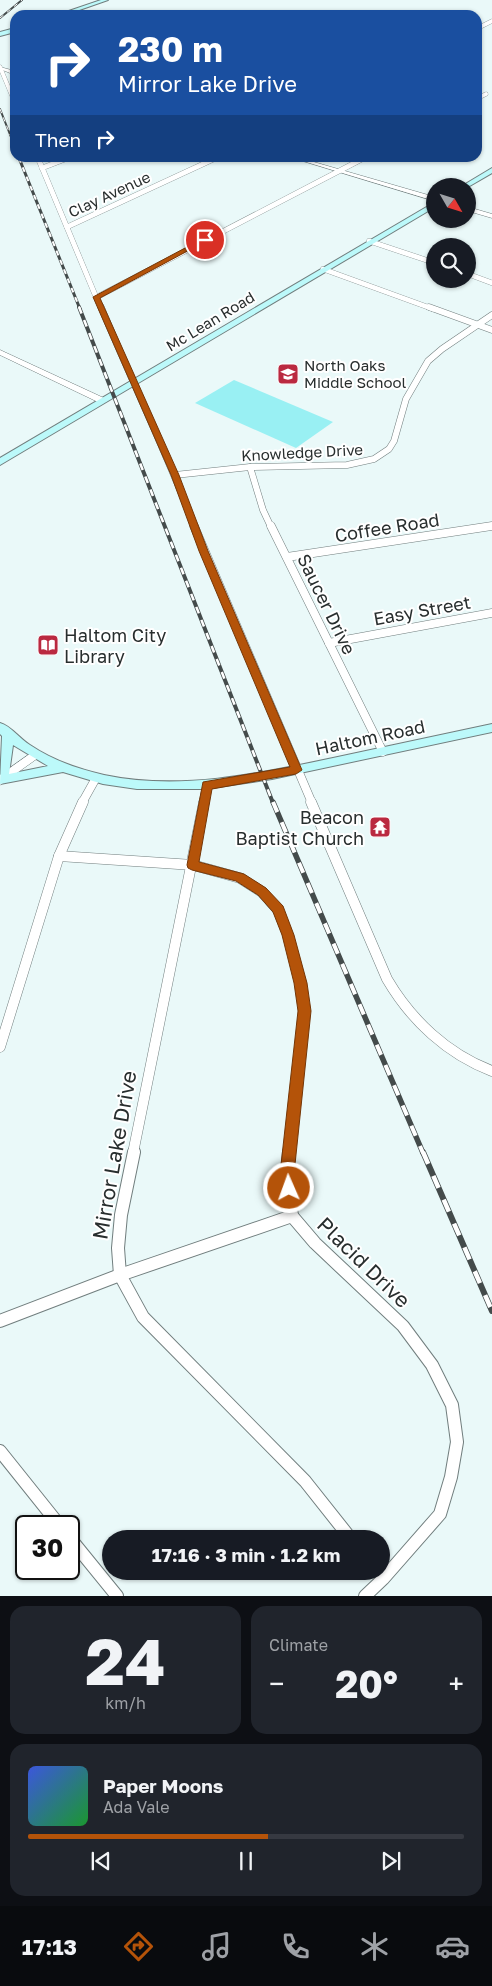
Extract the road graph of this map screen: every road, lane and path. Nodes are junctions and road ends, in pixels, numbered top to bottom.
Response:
1 (106, 0) edge
2 (75, 10) edge
3 (0, 68) edge
4 (10, 91) edge
5 (486, 94) dead end
6 (482, 96) edge
7 (40, 162) edge
8 (58, 162) edge
9 (207, 162) edge
10 (309, 162) edge
11 (356, 162) edge
12 (42, 168) junction
13 (492, 170) edge
14 (339, 171) junction
15 (476, 179) edge
16 (426, 196) edge
17 (426, 209) edge
18 (476, 211) edge
19 (492, 216) edge
20 (67, 227) junction
21 (370, 241) junction
22 (426, 260) edge
23 (323, 270) junction
24 (476, 277) edge
25 (492, 282) edge
26 (97, 297) junction
27 (492, 315) edge
28 (477, 324) junction
29 (492, 330) edge
30 (0, 352) edge
31 (133, 384) junction
32 (103, 401) junction
33 (0, 462) edge
34 (250, 467) junction
35 (175, 475) junction
36 (492, 526) edge
37 (287, 557) junction
38 (492, 613) edge
39 (329, 643) junction
40 (492, 728) edge
41 (4, 731) edge
42 (383, 752) junction
43 (34, 755) junction
44 (64, 767) junction
45 (296, 770) junction
46 (96, 778) junction
47 (1, 781) edge
48 (207, 785) junction
49 (59, 856) junction
50 (192, 865) junction
51 (0, 1047) edge
52 (492, 1071) edge
53 (292, 1216) junction
54 (120, 1275) junction
55 (0, 1321) edge
56 (0, 1451) edge
57 (51, 1515) edge
58 (344, 1530) edge
59 (80, 1551) edge
60 (390, 1565) edge
61 (376, 1580) edge
62 (117, 1596) edge
63 (365, 1596) edge

1 - 2 main road
3 - 4 street
5 - 6 street
7 - 12 street
8 - 12 street
9 - 20 street, Clay Avenue
10 - 14 street
11 - 14 street
12 - 20 street
13 - 15 main road
14 - 16 street
14 - 26 street
17 - 21 main road, Mc Lean Road
18 - 19 street
20 - 26 street
21 - 22 street
21 - 23 main road, Mc Lean Road
23 - 28 street
23 - 31 main road, Mc Lean Road
24 - 25 street
26 - 31 street
27 - 28 street
28 - 29 street
28 - 34 street, Knowledge Drive
30 - 32 street
31 - 32 main road, Mc Lean Road
31 - 35 street
32 - 33 main road, Mc Lean Road
34 - 35 street, Knowledge Drive
34 - 37 street, Saucer Drive
35 - 45 street
36 - 37 street, Coffee Road
37 - 39 street, Saucer Drive
38 - 39 street, Easy Street
39 - 42 street, Saucer Drive
40 - 42 main road, Haltom Road
41 - 43 main road, Haltom Road
41 - 47 main road
42 - 45 main road, Haltom Road
43 - 44 main road, Haltom Road
43 - 47 street
44 - 46 main road, Haltom Road
44 - 47 main road
45 - 48 main road, Haltom Road
45 - 52 street
46 - 48 main road, Haltom Road
46 - 49 street
48 - 50 street, Mirror Lake Drive
49 - 50 street, Placid Drive
49 - 51 street
50 - 53 street, Placid Drive
50 - 54 street, Mirror Lake Drive
53 - 54 street
53 - 60 street, Placid Drive
54 - 55 street
54 - 58 street, Mirror Lake Drive
56 - 57 street
59 - 62 street
61 - 63 street, Placid Drive

